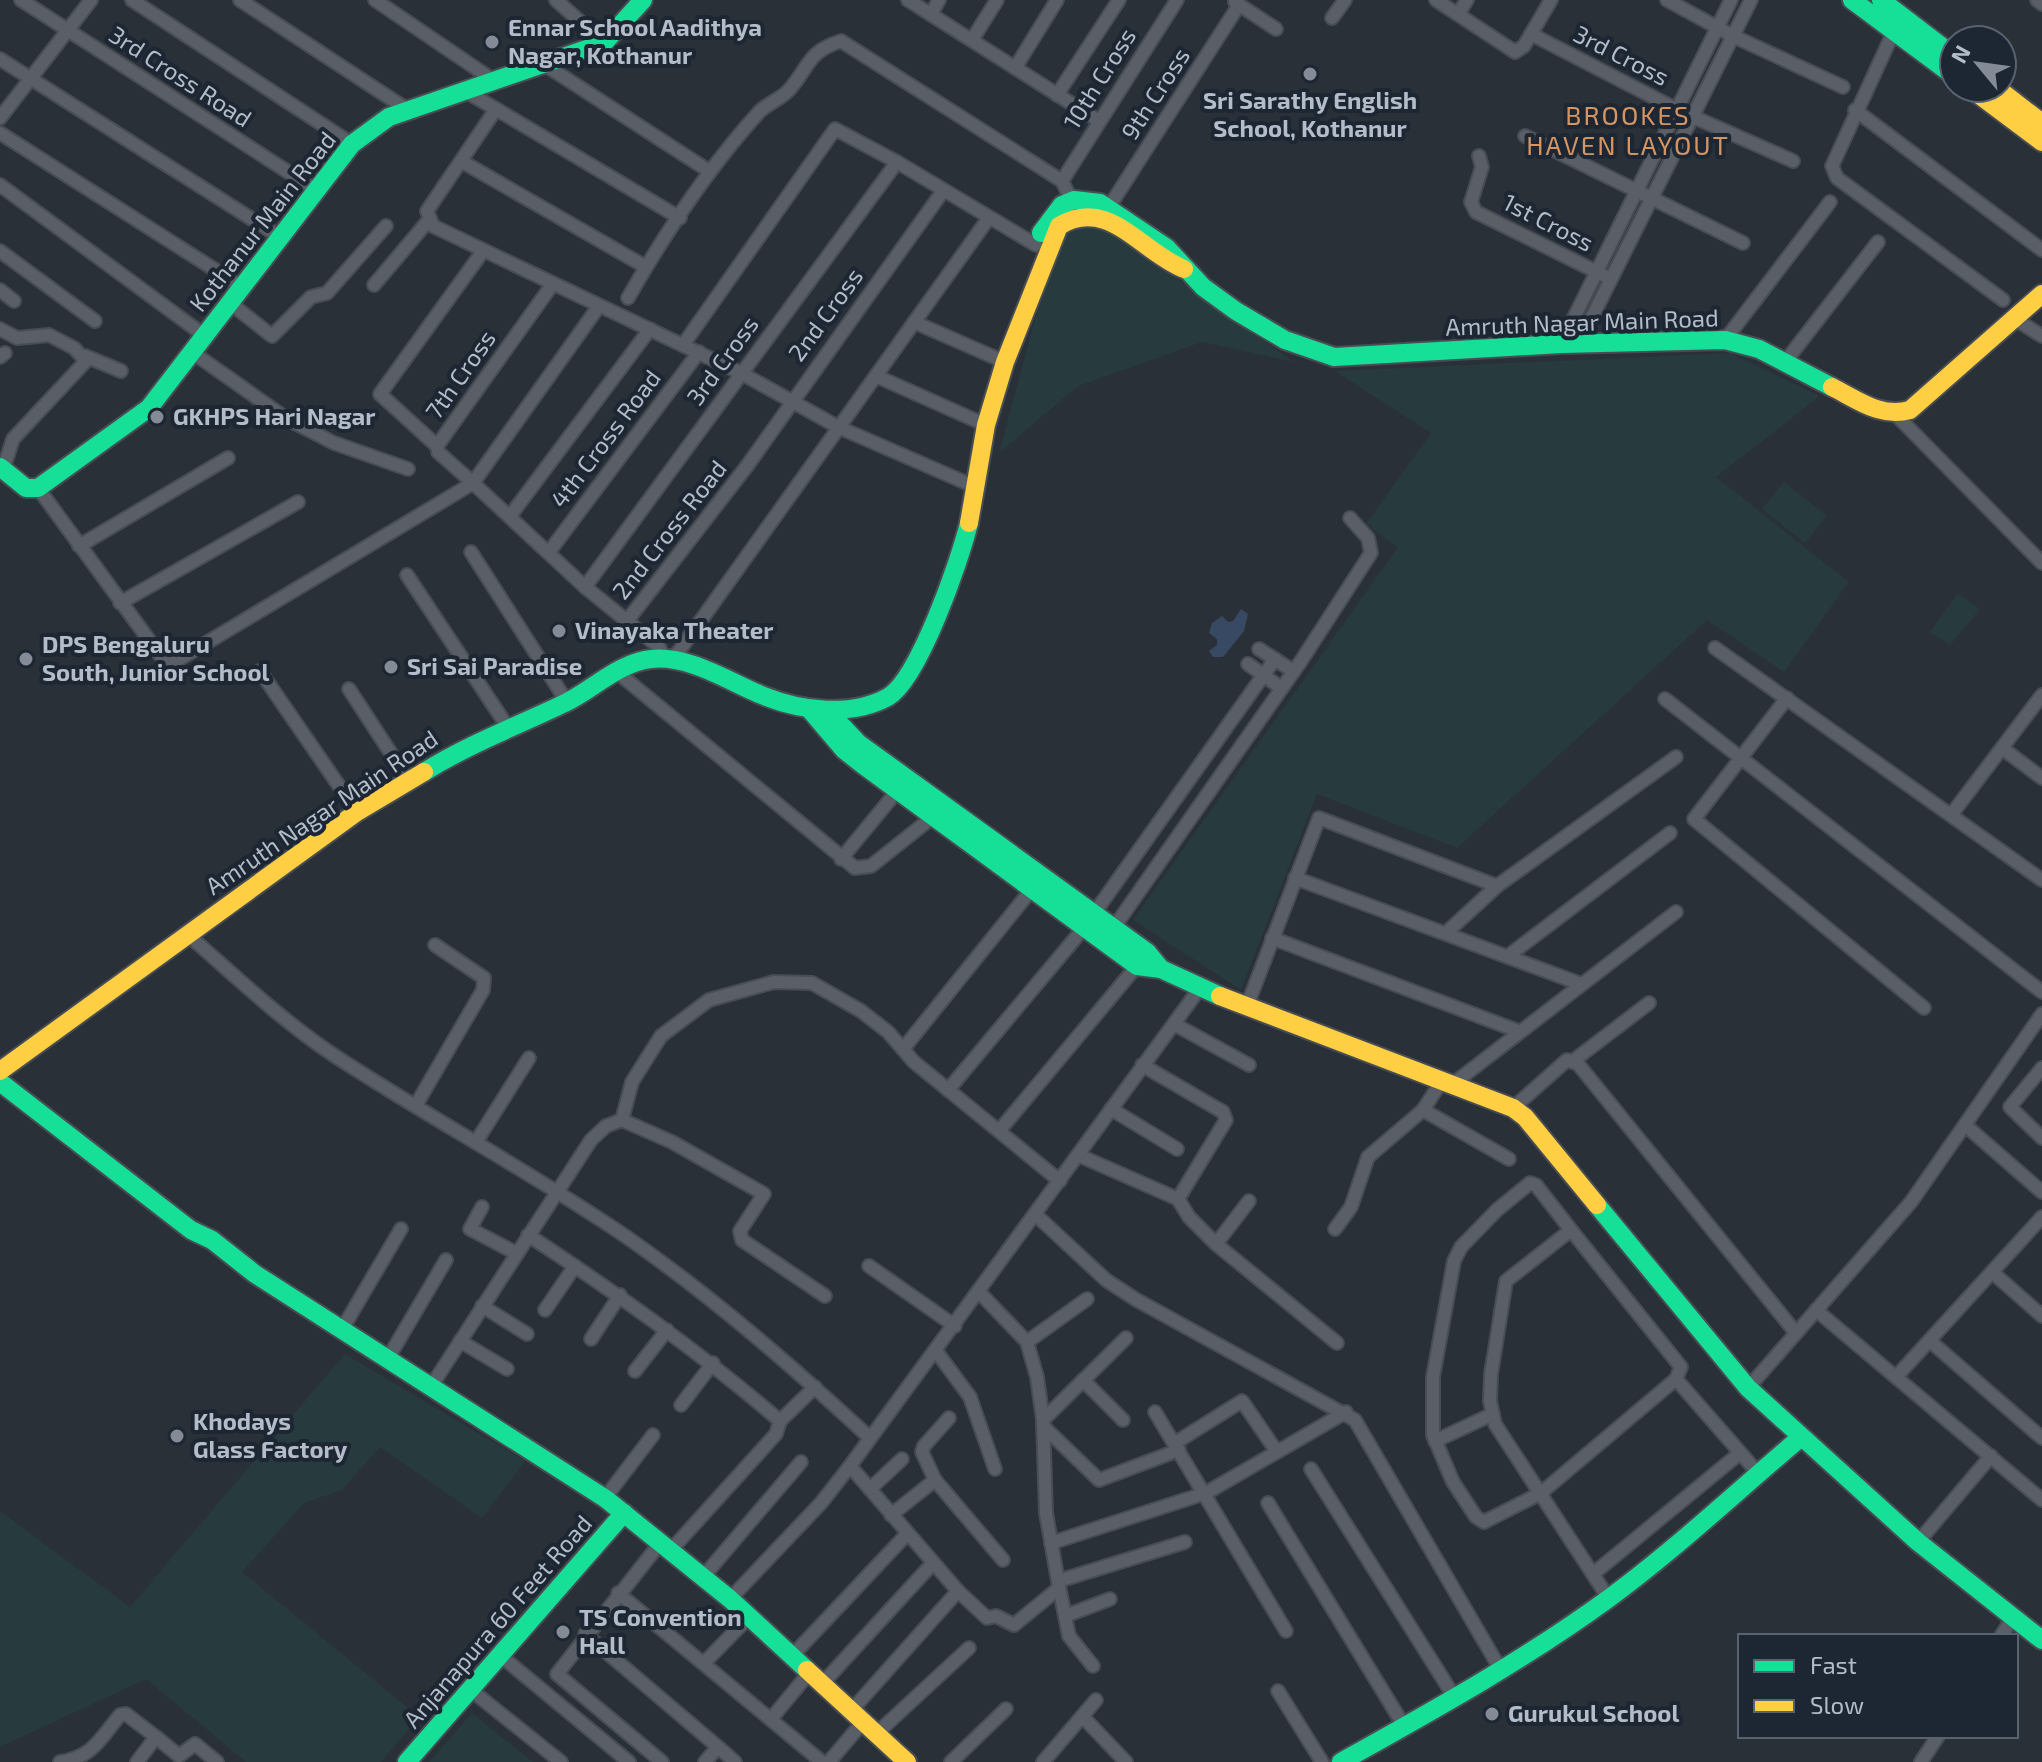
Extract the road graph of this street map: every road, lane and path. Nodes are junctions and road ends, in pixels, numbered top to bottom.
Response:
1 (21, 0) edge
2 (91, 0) edge
3 (132, 0) edge
4 (240, 0) edge
5 (375, 0) edge
6 (556, 0) edge
7 (643, 0) edge
8 (908, 0) edge
9 (939, 0) edge
10 (997, 0) edge
11 (1057, 0) edge
12 (1119, 0) edge
13 (1177, 0) edge
14 (1345, 0) edge
15 (1436, 0) edge
16 (1467, 0) edge
17 (1551, 0) edge
18 (1667, 0) edge
19 (1731, 0) edge
20 (1751, 0) edge
21 (1852, 0) edge
22 (1881, 0) edge
23 (2037, 0) edge
24 (1236, 2) edge
25 (2042, 4) edge
26 (931, 14) junction
27 (1458, 14) junction
28 (1898, 15) edge
29 (1332, 18) dead end
30 (1717, 28) junction
31 (1276, 29) dead end
32 (67, 30) junction
33 (1531, 34) junction
34 (1733, 36) junction
35 (972, 40) junction
36 (604, 43) junction
37 (1938, 44) edge
38 (0, 59) edge
39 (1938, 59) edge
40 (542, 63) junction
41 (1015, 68) junction
42 (28, 78) junction
43 (493, 80) junction
44 (1843, 87) dead end
45 (465, 91) junction
46 (1057, 95) junction
47 (1991, 104) edge
48 (2018, 104) edge
49 (496, 109) junction
50 (408, 110) junction
51 (1678, 110) junction
52 (1855, 110) junction
53 (1692, 117) junction
54 (0, 118) edge
55 (1099, 121) junction
56 (2042, 123) edge
57 (0, 133) edge
58 (1525, 136) dead end
59 (2042, 142) edge
60 (352, 144) junction
61 (1479, 156) dead end
62 (461, 161) junction
63 (1793, 161) dead end
64 (897, 162) junction
65 (709, 171) junction
66 (1062, 181) junction
67 (0, 185) edge
68 (316, 190) junction
69 (943, 191) junction
70 (1637, 192) junction
71 (1651, 199) junction
72 (1830, 202) dead end
73 (1075, 206) junction
74 (1109, 207) junction
75 (680, 218) junction
76 (988, 219) junction
77 (428, 221) junction
78 (386, 226) dead end
79 (280, 237) junction
80 (1878, 242) dead end
81 (1743, 243) dead end
82 (1036, 245) junction
83 (2042, 250) edge
84 (0, 251) edge
85 (483, 251) junction
86 (646, 267) junction
87 (1184, 269) junction
88 (1598, 273) junction
89 (1611, 279) junction
90 (374, 285) dead end
91 (552, 285) junction
92 (242, 287) junction
93 (0, 290) edge
94 (2042, 294) edge
95 (628, 298) dead end
96 (2003, 300) dead end
97 (14, 301) dead end
98 (230, 303) junction
99 (599, 306) junction
100 (2012, 317) junction
101 (95, 321) dead end
102 (914, 322) junction
103 (0, 329) edge
104 (650, 329) junction
105 (205, 336) junction
106 (2042, 336) edge
107 (1725, 340) junction
108 (1570, 344) junction
109 (683, 345) junction
110 (192, 352) junction
111 (699, 352) junction
112 (1007, 354) junction
113 (85, 356) junction
114 (1785, 362) junction
115 (121, 371) dead end
116 (741, 373) junction
117 (876, 376) junction
118 (791, 401) junction
119 (1895, 414) junction
120 (986, 425) junction
121 (838, 427) junction
122 (437, 446) junction
123 (228, 458) dead end
124 (747, 466) joint
125 (2, 467) edge
126 (408, 469) dead end
127 (473, 483) junction
128 (38, 488) junction
129 (978, 488) junction
130 (298, 502) dead end
131 (510, 516) junction
132 (1354, 522) dead end
133 (79, 546) junction
134 (471, 552) dead end
135 (549, 552) junction
136 (2042, 563) edge
137 (407, 575) dead end
138 (585, 587) junction
139 (120, 603) junction
140 (627, 621) junction
141 (1715, 648) dead end
142 (1259, 649) dead end
143 (669, 658) junction
144 (1275, 659) junction
145 (1248, 664) dead end
146 (260, 671) dead end
147 (1293, 671) junction
148 (617, 672) junction
149 (1264, 675) junction
150 (1281, 688) junction
151 (349, 689) dead end
152 (2042, 695) edge
153 (1787, 698) junction
154 (1665, 699) dead end
155 (567, 702) junction
156 (819, 710) junction
157 (507, 726) junction
158 (2002, 748) junction
159 (1676, 757) dead end
160 (1741, 758) junction
161 (2042, 778) edge
162 (409, 781) junction
163 (898, 790) junction
164 (357, 812) junction
165 (1951, 815) junction
166 (934, 816) junction
167 (1670, 833) dead end
168 (841, 859) junction
169 (1295, 878) junction
170 (2042, 880) edge
171 (1497, 886) junction
172 (1032, 889) junction
173 (1676, 912) dead end
174 (1088, 922) junction
175 (186, 933) junction
176 (1446, 933) junction
177 (1108, 936) junction
178 (1272, 938) junction
179 (435, 945) dead end
180 (1508, 956) junction
181 (1142, 959) junction
182 (1581, 984) junction
183 (1200, 988) junction
184 (2042, 992) edge
185 (1649, 1003) dead end
186 (1247, 1006) junction
187 (1924, 1008) dead end
188 (2042, 1014) edge
189 (1174, 1024) junction
190 (2032, 1028) junction
191 (1518, 1031) junction
192 (2042, 1037) edge
193 (903, 1049) junction
194 (529, 1058) dead end
195 (1573, 1061) junction
196 (1142, 1065) junction
197 (1249, 1065) dead end
198 (2042, 1068) edge
199 (1, 1074) edge
200 (1448, 1081) junction
201 (948, 1090) junction
202 (416, 1105) junction
203 (1513, 1108) junction
204 (1111, 1109) junction
205 (1423, 1110) junction
206 (622, 1120) junction
207 (1965, 1125) junction
208 (999, 1131) junction
209 (2042, 1138) edge
210 (476, 1142) junction
211 (1177, 1149) dead end
212 (1078, 1155) junction
213 (1509, 1159) dead end
214 (1060, 1181) junction
215 (557, 1191) junction
216 (2042, 1192) edge
217 (1178, 1199) junction
218 (1249, 1201) dead end
219 (482, 1207) dead end
220 (1037, 1216) junction
221 (2042, 1217) edge
222 (401, 1229) dead end
223 (1335, 1229) dead end
224 (1571, 1230) junction
225 (528, 1235) junction
226 (1216, 1244) junction
227 (516, 1253) junction
228 (446, 1260) dead end
229 (575, 1266) junction
230 (869, 1266) dead end
231 (1992, 1272) junction
232 (980, 1293) junction
233 (620, 1295) junction
234 (825, 1296) dead end
235 (1087, 1299) dead end
236 (482, 1306) junction
237 (545, 1310) dead end
238 (1816, 1310) junction
239 (2042, 1316) edge
240 (955, 1326) junction
241 (667, 1330) junction
242 (341, 1331) junction
243 (1796, 1333) junction
244 (527, 1334) dead end
245 (1126, 1338) dead end
246 (591, 1339) dead end
247 (460, 1341) junction
248 (1930, 1341) junction
249 (1027, 1342) junction
250 (1337, 1343) dead end
251 (936, 1351) junction
252 (387, 1360) junction
253 (713, 1363) junction
254 (507, 1369) dead end
255 (635, 1371) dead end
256 (1896, 1377) junction
257 (1676, 1379) junction
258 (1083, 1380) junction
259 (432, 1385) junction
260 (815, 1387) junction
261 (1748, 1388) junction
262 (681, 1405) dead end
263 (1155, 1412) dead end
264 (1346, 1412) junction
265 (1493, 1414) junction
266 (949, 1418) dead end
267 (1123, 1420) dead end
268 (780, 1421) junction
269 (1043, 1423) junction
270 (653, 1435) dead end
271 (870, 1438) junction
272 (1800, 1438) junction
273 (2042, 1438) edge
274 (1435, 1441) junction
275 (1177, 1447) junction
276 (1277, 1452) junction
277 (1740, 1453) junction
278 (1991, 1456) junction
279 (902, 1459) dead end
280 (801, 1462) dead end
281 (850, 1466) junction
282 (995, 1469) dead end
283 (1311, 1469) dead end
284 (1758, 1473) junction
285 (935, 1480) junction
286 (870, 1489) junction
287 (1206, 1493) junction
288 (1541, 1493) junction
289 (605, 1498) junction
290 (2042, 1500) edge
291 (1268, 1503) dead end
292 (624, 1513) junction
293 (891, 1515) junction
294 (907, 1534) junction
295 (1185, 1542) dead end
296 (1918, 1542) junction
297 (1051, 1543) junction
298 (666, 1546) junction
299 (1003, 1560) dead end
300 (933, 1563) junction
301 (1593, 1574) junction
302 (703, 1577) junction
303 (1058, 1584) junction
304 (958, 1591) junction
305 (618, 1593) junction
306 (730, 1599) junction
307 (1110, 1599) dead end
308 (1609, 1599) junction
309 (1065, 1616) junction
310 (749, 1617) junction
311 (2012, 1619) junction
312 (1286, 1631) dead end
313 (585, 1634) junction
314 (2002, 1634) edge
315 (2042, 1640) edge
316 (969, 1648) dead end
317 (501, 1656) junction
318 (792, 1656) junction
319 (704, 1663) junction
320 (1093, 1666) dead end
321 (1502, 1672) junction
322 (815, 1679) junction
323 (471, 1690) junction
324 (1278, 1691) dead end
325 (1455, 1698) junction
326 (1096, 1700) dead end
327 (1006, 1709) dead end
328 (1083, 1717) junction
329 (771, 1719) junction
330 (863, 1722) junction
331 (1404, 1726) junction
332 (156, 1737) junction
333 (1937, 1738) edge
334 (718, 1747) junction
335 (60, 1762) edge
336 (137, 1762) edge
337 (217, 1762) edge
338 (407, 1762) edge
339 (561, 1762) edge
340 (629, 1762) edge
341 (662, 1762) edge
342 (705, 1762) edge
343 (735, 1762) edge
344 (822, 1762) edge
345 (829, 1762) edge
346 (907, 1762) edge
347 (951, 1762) edge
348 (1043, 1762) edge
349 (1126, 1762) edge
350 (1322, 1762) edge
351 (1341, 1762) edge
352 (1921, 1762) edge

1 - 32 street, 3rd Cross Road
2 - 32 street
3 - 60 street
4 - 50 street
5 - 43 street
6 - 36 street
7 - 36 street, Kothanur Main Road
8 - 26 street
9 - 26 street
10 - 35 street
11 - 41 street
12 - 46 street
13 - 55 street, 10th Cross
14 - 29 street
15 - 27 street
16 - 27 street
17 - 33 street
18 - 30 street
19 - 30 street
20 - 34 street
21 - 28 street
22 - 28 street
23 - 25 street
24 - 31 street
24 - 74 street, 9th Cross
26 - 35 street
27 - 33 street
28 - 37 street
28 - 39 street
28 - 52 street
30 - 34 street
30 - 51 street
32 - 42 street
32 - 68 street, 3rd Cross Road
33 - 51 street, 3rd Cross
34 - 44 street
34 - 53 street
35 - 41 street
36 - 40 street, Kothanur Main Road
38 - 42 street
40 - 43 street, Kothanur Main Road
40 - 65 street
41 - 46 street
42 - 54 street
42 - 79 street
43 - 45 street, Kothanur Main Road
45 - 49 street
45 - 50 street, Kothanur Main Road
46 - 55 street
47 - 59 street
48 - 56 street
49 - 62 street
49 - 75 street
50 - 60 street, Kothanur Main Road
51 - 53 street, 3rd Cross
51 - 70 street
52 - 83 street
52 - 96 street
53 - 63 street, 3rd Cross
53 - 71 street
55 - 66 street, 10th Cross
57 - 92 street
58 - 70 street
60 - 68 street, Kothanur Main Road
61 - 88 street, 1st Cross
62 - 77 street
62 - 86 street
64 - 69 street
64 - 109 street
64 - 116 street, 3rd Cross
65 - 66 street
65 - 75 street
66 - 73 street
67 - 105 street
68 - 79 street, Kothanur Main Road
69 - 76 street
69 - 118 street, 2nd Cross
70 - 71 street
70 - 88 street
71 - 81 street
71 - 89 street
72 - 107 street
73 - 74 street, Amruth Nagar Main Road
73 - 82 street
73 - 87 street, Amruth Nagar Main Road
73 - 112 street
74 - 87 street, Amruth Nagar Main Road
75 - 86 street
76 - 82 street
76 - 102 street
77 - 85 street
77 - 90 street
78 - 98 street
79 - 92 street, Kothanur Main Road
80 - 114 street
82 - 112 street
84 - 101 street
85 - 91 street
85 - 122 street
86 - 95 street
87 - 108 street, Amruth Nagar Main Road
88 - 89 street, 1st Cross
88 - 108 street
89 - 108 street
91 - 99 street
91 - 122 street, 7th Cross
92 - 98 street, Kothanur Main Road
93 - 97 street
94 - 100 street
98 - 105 street, Kothanur Main Road
99 - 104 street
99 - 127 street
100 - 106 street
100 - 119 street
102 - 112 street
102 - 117 street
103 - 113 street
104 - 109 street
104 - 131 street
105 - 110 street, Kothanur Main Road
107 - 108 street, Amruth Nagar Main Road
107 - 114 street, Amruth Nagar Main Road
109 - 111 street
110 - 126 street
110 - 128 street, Kothanur Main Road
111 - 116 street
111 - 135 street, 4th Cross Road
112 - 120 street
113 - 115 street
113 - 125 street
114 - 119 street, Amruth Nagar Main Road
116 - 118 street
116 - 138 street, 3rd Cross
117 - 120 street
117 - 121 street
118 - 121 street
118 - 124 street, 2nd Cross
119 - 136 street
120 - 129 street
121 - 129 street
121 - 143 street
122 - 127 street, 7th Cross
123 - 133 street
124 - 140 street, 2nd Cross Road
125 - 128 street
127 - 131 street, 7th Cross
127 - 139 street
128 - 133 street
129 - 156 street
130 - 139 street
131 - 135 street, 7th Cross
132 - 147 street
133 - 139 street
134 - 155 street
135 - 138 street, 7th Cross
137 - 157 street
138 - 140 street, 7th Cross
140 - 143 street, 7th Cross
141 - 153 street
142 - 144 street
143 - 148 street, Amruth Nagar Main Road
143 - 156 street
144 - 147 street
144 - 149 street
145 - 149 street
146 - 164 street
147 - 150 street
148 - 155 street, Amruth Nagar Main Road
148 - 168 street
149 - 150 street
149 - 174 street
150 - 177 street
151 - 162 street
152 - 158 street
153 - 160 street
153 - 165 street
154 - 160 street
155 - 157 street, Amruth Nagar Main Road
156 - 163 street
156 - 174 street
157 - 162 street, Amruth Nagar Main Road
158 - 161 street
158 - 165 street
159 - 171 street
160 - 184 street
160 - 187 street
162 - 164 street, Amruth Nagar Main Road
163 - 166 street
163 - 168 street
164 - 175 street, Amruth Nagar Main Road
165 - 170 street
166 - 168 street
166 - 172 street
167 - 180 street
169 - 171 street
169 - 176 street
169 - 178 street
171 - 176 street
172 - 174 street
172 - 193 street
173 - 182 street
174 - 177 street
174 - 201 street
175 - 199 street, Amruth Nagar Main Road
175 - 202 street
176 - 180 street
177 - 181 street
178 - 186 street
178 - 191 street
179 - 202 street
180 - 182 street
181 - 183 street
181 - 208 street
182 - 191 street
183 - 186 street
183 - 189 street
185 - 195 street
186 - 200 street
188 - 190 street
189 - 196 street
189 - 197 street
190 - 192 street
190 - 207 street
191 - 200 street
193 - 201 street
193 - 206 street
194 - 210 street
195 - 203 street
195 - 243 street
196 - 204 street
196 - 217 street
198 - 209 street
199 - 242 street
200 - 203 street
200 - 205 street
201 - 208 street
202 - 210 street
203 - 261 street
204 - 211 street
204 - 212 street
205 - 213 street
205 - 223 street
206 - 215 street
206 - 234 street
207 - 216 street
207 - 238 street
208 - 214 street
210 - 215 street
212 - 214 street
212 - 217 street
214 - 220 street
215 - 225 street
215 - 260 street
217 - 226 street
218 - 226 street
219 - 227 street
220 - 232 street
220 - 264 street
221 - 231 street
222 - 242 street
224 - 257 street
224 - 265 street
224 - 274 street
225 - 227 street
225 - 229 street
226 - 250 street
227 - 236 street
228 - 252 street
229 - 233 street
229 - 237 street
230 - 240 street
231 - 239 street
231 - 248 street
232 - 240 street
232 - 249 street
233 - 241 street
233 - 246 street
235 - 249 street
236 - 244 street
236 - 247 street
238 - 243 street
238 - 256 street
240 - 251 street
241 - 253 street
241 - 255 street
242 - 252 street
243 - 261 street
245 - 258 street
247 - 254 street
247 - 259 street
248 - 256 street
248 - 273 street
249 - 269 street
251 - 271 street
251 - 282 street
252 - 259 street
253 - 262 street
253 - 268 street
256 - 278 street
257 - 277 street
257 - 288 street
258 - 267 street
258 - 269 street
259 - 289 street
260 - 268 street
260 - 271 street
261 - 272 street
263 - 275 street
264 - 276 street
264 - 321 street
265 - 274 street
265 - 288 street
266 - 285 street
268 - 298 street
269 - 275 street
269 - 297 street
270 - 289 street
271 - 281 street
272 - 284 street
272 - 296 street
274 - 288 street
275 - 276 street
275 - 287 street
276 - 287 street
277 - 284 street
277 - 301 street
278 - 290 street
278 - 296 street
279 - 286 street
280 - 302 street
281 - 286 street
281 - 306 street
283 - 325 street
284 - 308 street
285 - 293 street
285 - 299 street
286 - 293 street
287 - 297 street
287 - 312 street
288 - 301 street
289 - 292 street
291 - 331 street
292 - 298 street
292 - 317 street, Anjanapura 60 Feet Road
293 - 294 street
294 - 300 street
294 - 318 street
295 - 303 street
296 - 311 street
297 - 303 street
298 - 302 street
298 - 305 street
300 - 304 street
300 - 322 street
301 - 308 street
302 - 306 street
303 - 304 street
303 - 309 street
304 - 330 street
305 - 313 street
305 - 319 street
306 - 310 street
307 - 309 street
308 - 321 street
309 - 320 street
310 - 318 street
310 - 319 street
311 - 314 street
311 - 315 street
313 - 334 street
313 - 341 street
316 - 330 street
317 - 323 street, Anjanapura 60 Feet Road
317 - 340 street
318 - 322 street
319 - 329 street
321 - 325 street
322 - 329 street
322 - 330 street
323 - 338 street, Anjanapura 60 Feet Road
323 - 339 street
324 - 350 street
325 - 331 street
326 - 328 street
327 - 347 street
328 - 348 street
328 - 349 street
329 - 344 street
330 - 345 street
330 - 346 street
331 - 351 street
332 - 335 street
332 - 336 street
332 - 337 street
333 - 352 street
334 - 342 street
334 - 343 street

